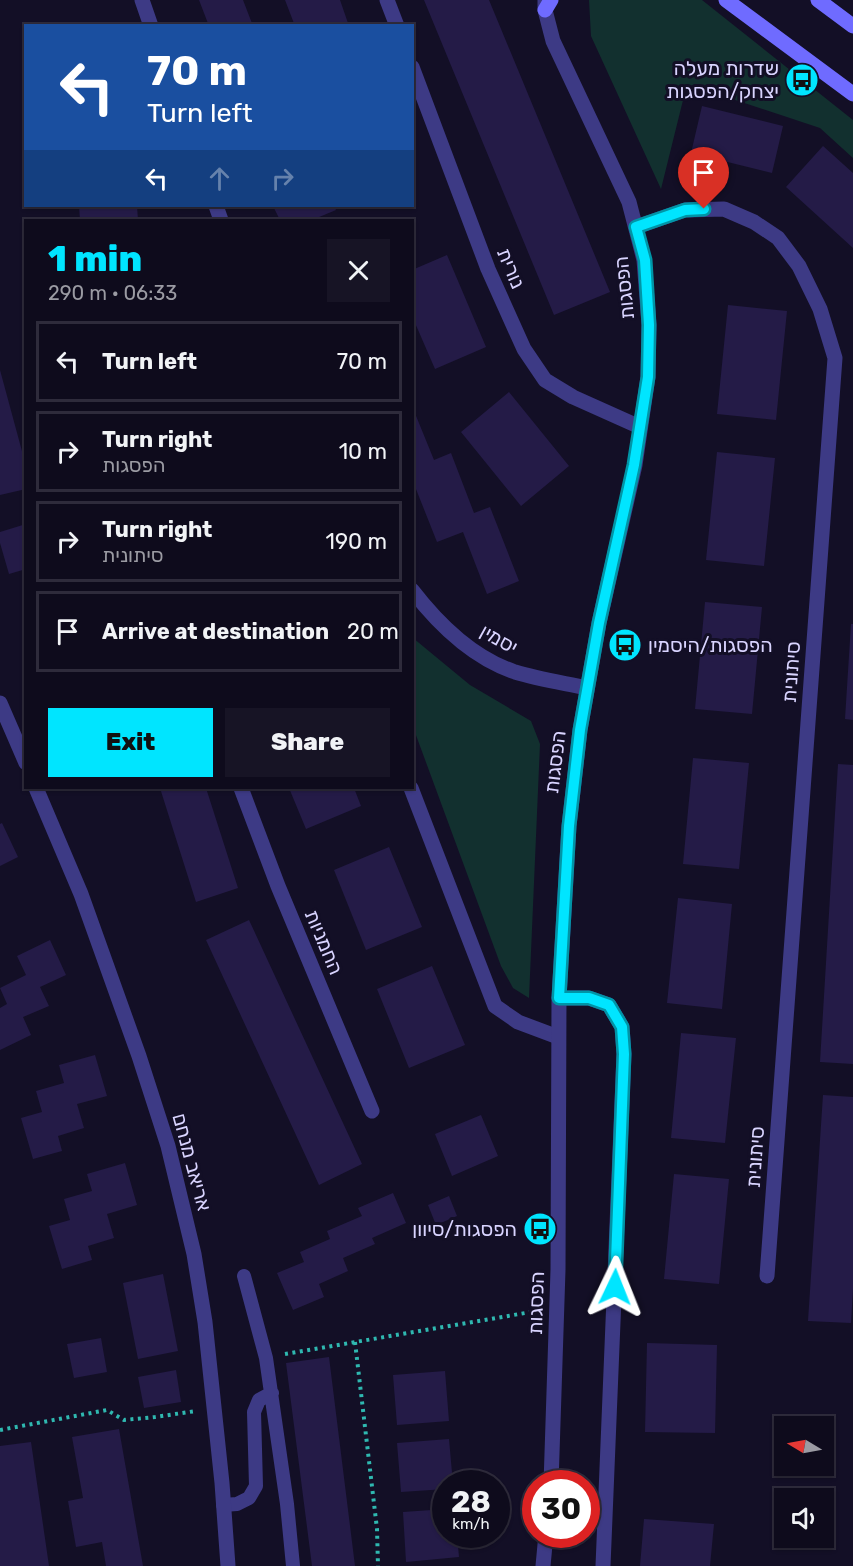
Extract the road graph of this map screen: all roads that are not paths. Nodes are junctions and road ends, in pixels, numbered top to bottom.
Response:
1 (142, 0) edge
2 (387, 0) edge
3 (726, 0) edge
4 (818, 0) edge
5 (547, 3) edge
6 (150, 24) edge
7 (396, 24) edge
8 (853, 26) edge
9 (414, 72) edge
10 (853, 94) edge
11 (636, 227) junction
12 (640, 427) junction
13 (414, 592) edge
14 (587, 688) junction
15 (0, 703) edge
16 (24, 758) edge
17 (36, 789) edge
18 (241, 789) edge
19 (411, 789) edge
20 (559, 998) junction
21 (558, 1036) junction
22 (372, 1111) dead end
23 (244, 1276) dead end
24 (767, 1276) dead end
25 (272, 1393) junction
26 (551, 1470) edge
27 (223, 1505) junction
28 (545, 1548) edge
29 (228, 1566) edge
30 (293, 1566) edge
31 (543, 1566) edge
32 (603, 1566) edge

1 - 6 street
2 - 7 street
3 - 10 main road
4 - 8 main road
5 - 11 street, הפסגות
9 - 12 street, נורית
11 - 12 street, הפסגות
11 - 24 street, סיתונית
12 - 14 street, הפסגות
13 - 14 street, יסמין
14 - 20 street, הפסגות
15 - 16 street
17 - 27 street, אריאב מנחם
18 - 22 street, החמניות
19 - 21 street
20 - 21 street, הפסגות
20 - 32 street
21 - 26 street, הפסגות
23 - 25 lane
25 - 27 lane
25 - 30 lane
27 - 29 street, אריאב מנחם
28 - 31 street

